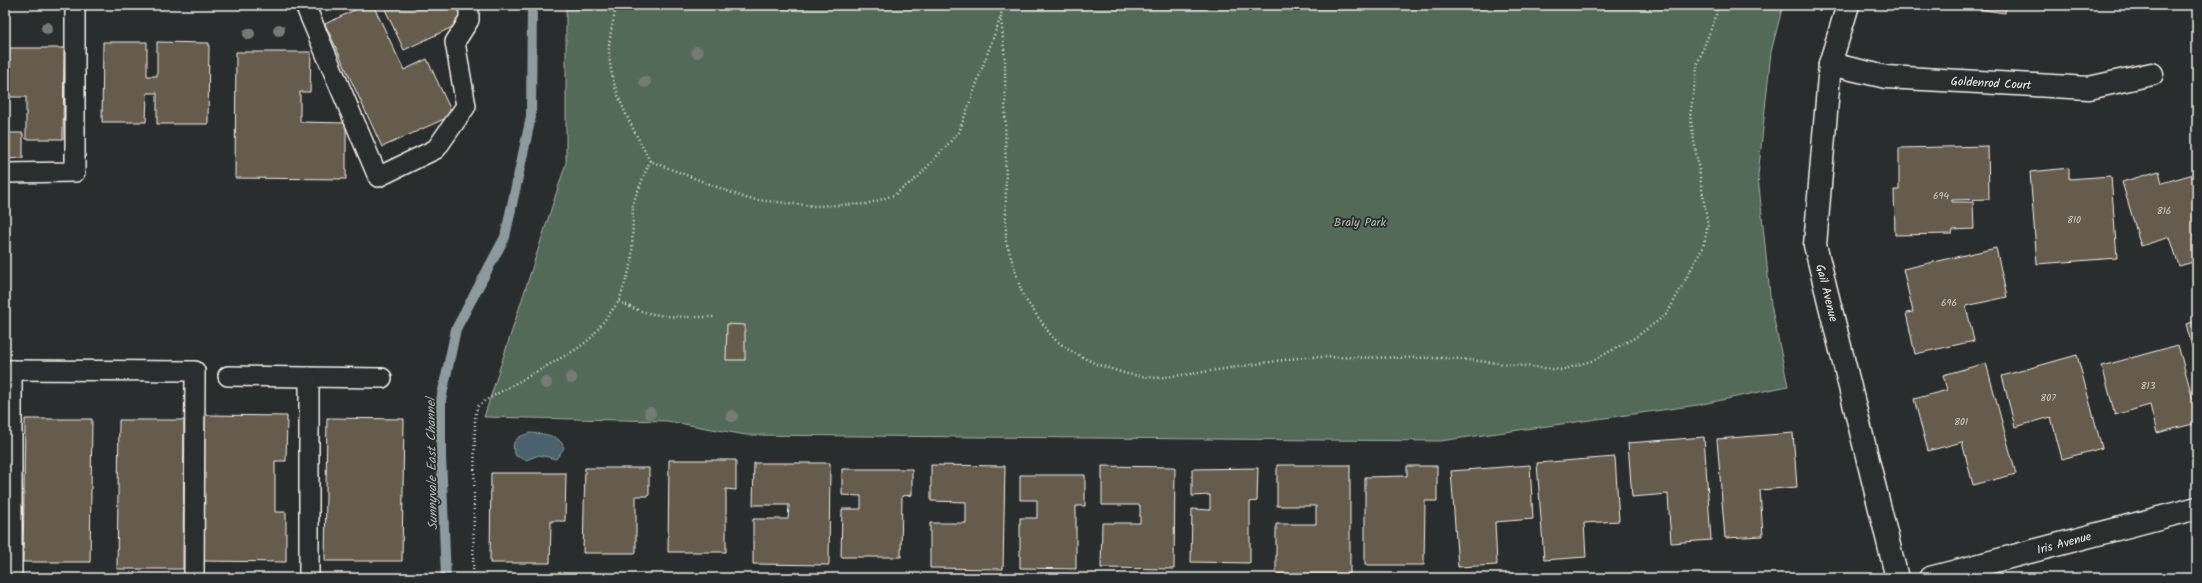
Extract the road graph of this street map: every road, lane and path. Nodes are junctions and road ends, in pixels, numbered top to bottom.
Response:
1 (75, 5) edge
2 (305, 5) edge
3 (468, 5) edge
4 (616, 5) edge
5 (1002, 5) edge
6 (1717, 5) edge
7 (1848, 5) edge
8 (1001, 17) junction
9 (1830, 64) junction
10 (2152, 74) dead end
11 (650, 161) junction
12 (5, 173) edge
13 (619, 301) junction
14 (715, 317) dead end
15 (9, 370) edge
16 (228, 376) dead end
17 (309, 377) junction
18 (382, 378) dead end
19 (2197, 508) edge
20 (12, 578) edge
21 (194, 578) edge
22 (309, 578) edge
23 (473, 578) edge
24 (1897, 578) edge
25 (1930, 578) edge

1 - 12 lane
2 - 3 lane
4 - 11 path
5 - 8 path
6 - 8 path
7 - 9 street, Gail Avenue
8 - 11 path
9 - 10 street, Goldenrod Court
9 - 24 street, Gail Avenue
11 - 13 path
13 - 14 path
13 - 23 path
15 - 20 lane
15 - 21 lane
16 - 17 lane
17 - 18 lane
17 - 22 lane
19 - 25 street, Iris Avenue

